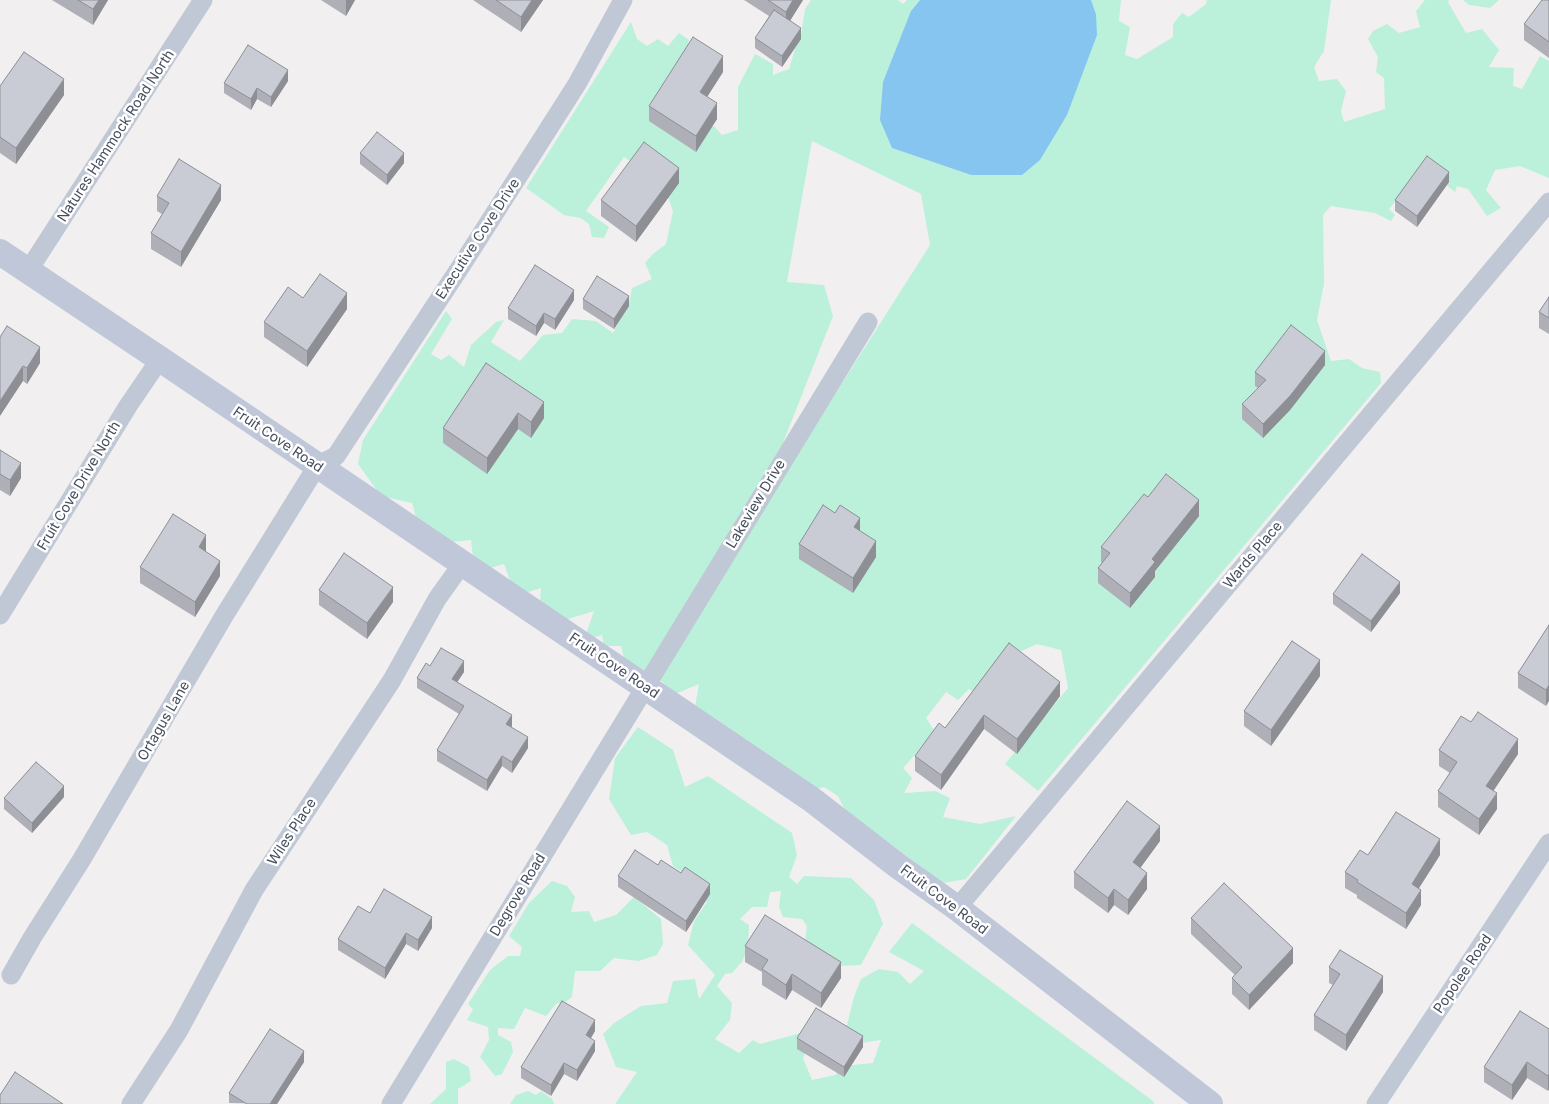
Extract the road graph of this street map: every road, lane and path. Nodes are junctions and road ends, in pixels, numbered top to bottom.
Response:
1 (203, 0) edge
2 (623, 0) edge
3 (1549, 202) edge
4 (0, 252) edge
5 (28, 271) junction
6 (868, 322) dead end
7 (160, 358) junction
8 (317, 466) junction
9 (462, 564) junction
10 (0, 615) edge
11 (645, 686) junction
12 (1549, 844) edge
13 (956, 908) junction
14 (11, 976) dead end
15 (131, 1104) edge
16 (391, 1104) edge
17 (1210, 1104) edge
18 (1376, 1104) edge

1 - 5 street, Natures Hammock Road North
2 - 8 street, Executive Cove Drive
3 - 13 street, Wards Place
4 - 5 street, Fruit Cove Road
5 - 7 street, Fruit Cove Road
6 - 11 street, Lakeview Drive
7 - 8 street, Fruit Cove Road
7 - 10 street, Fruit Cove Drive North
8 - 9 street, Fruit Cove Road
8 - 14 street, Ortagus Lane
9 - 11 street, Fruit Cove Road
9 - 15 street, Wiles Place
11 - 13 street, Fruit Cove Road
11 - 16 street, Degrove Road
12 - 18 street, Popolee Road
13 - 17 street, Fruit Cove Road

